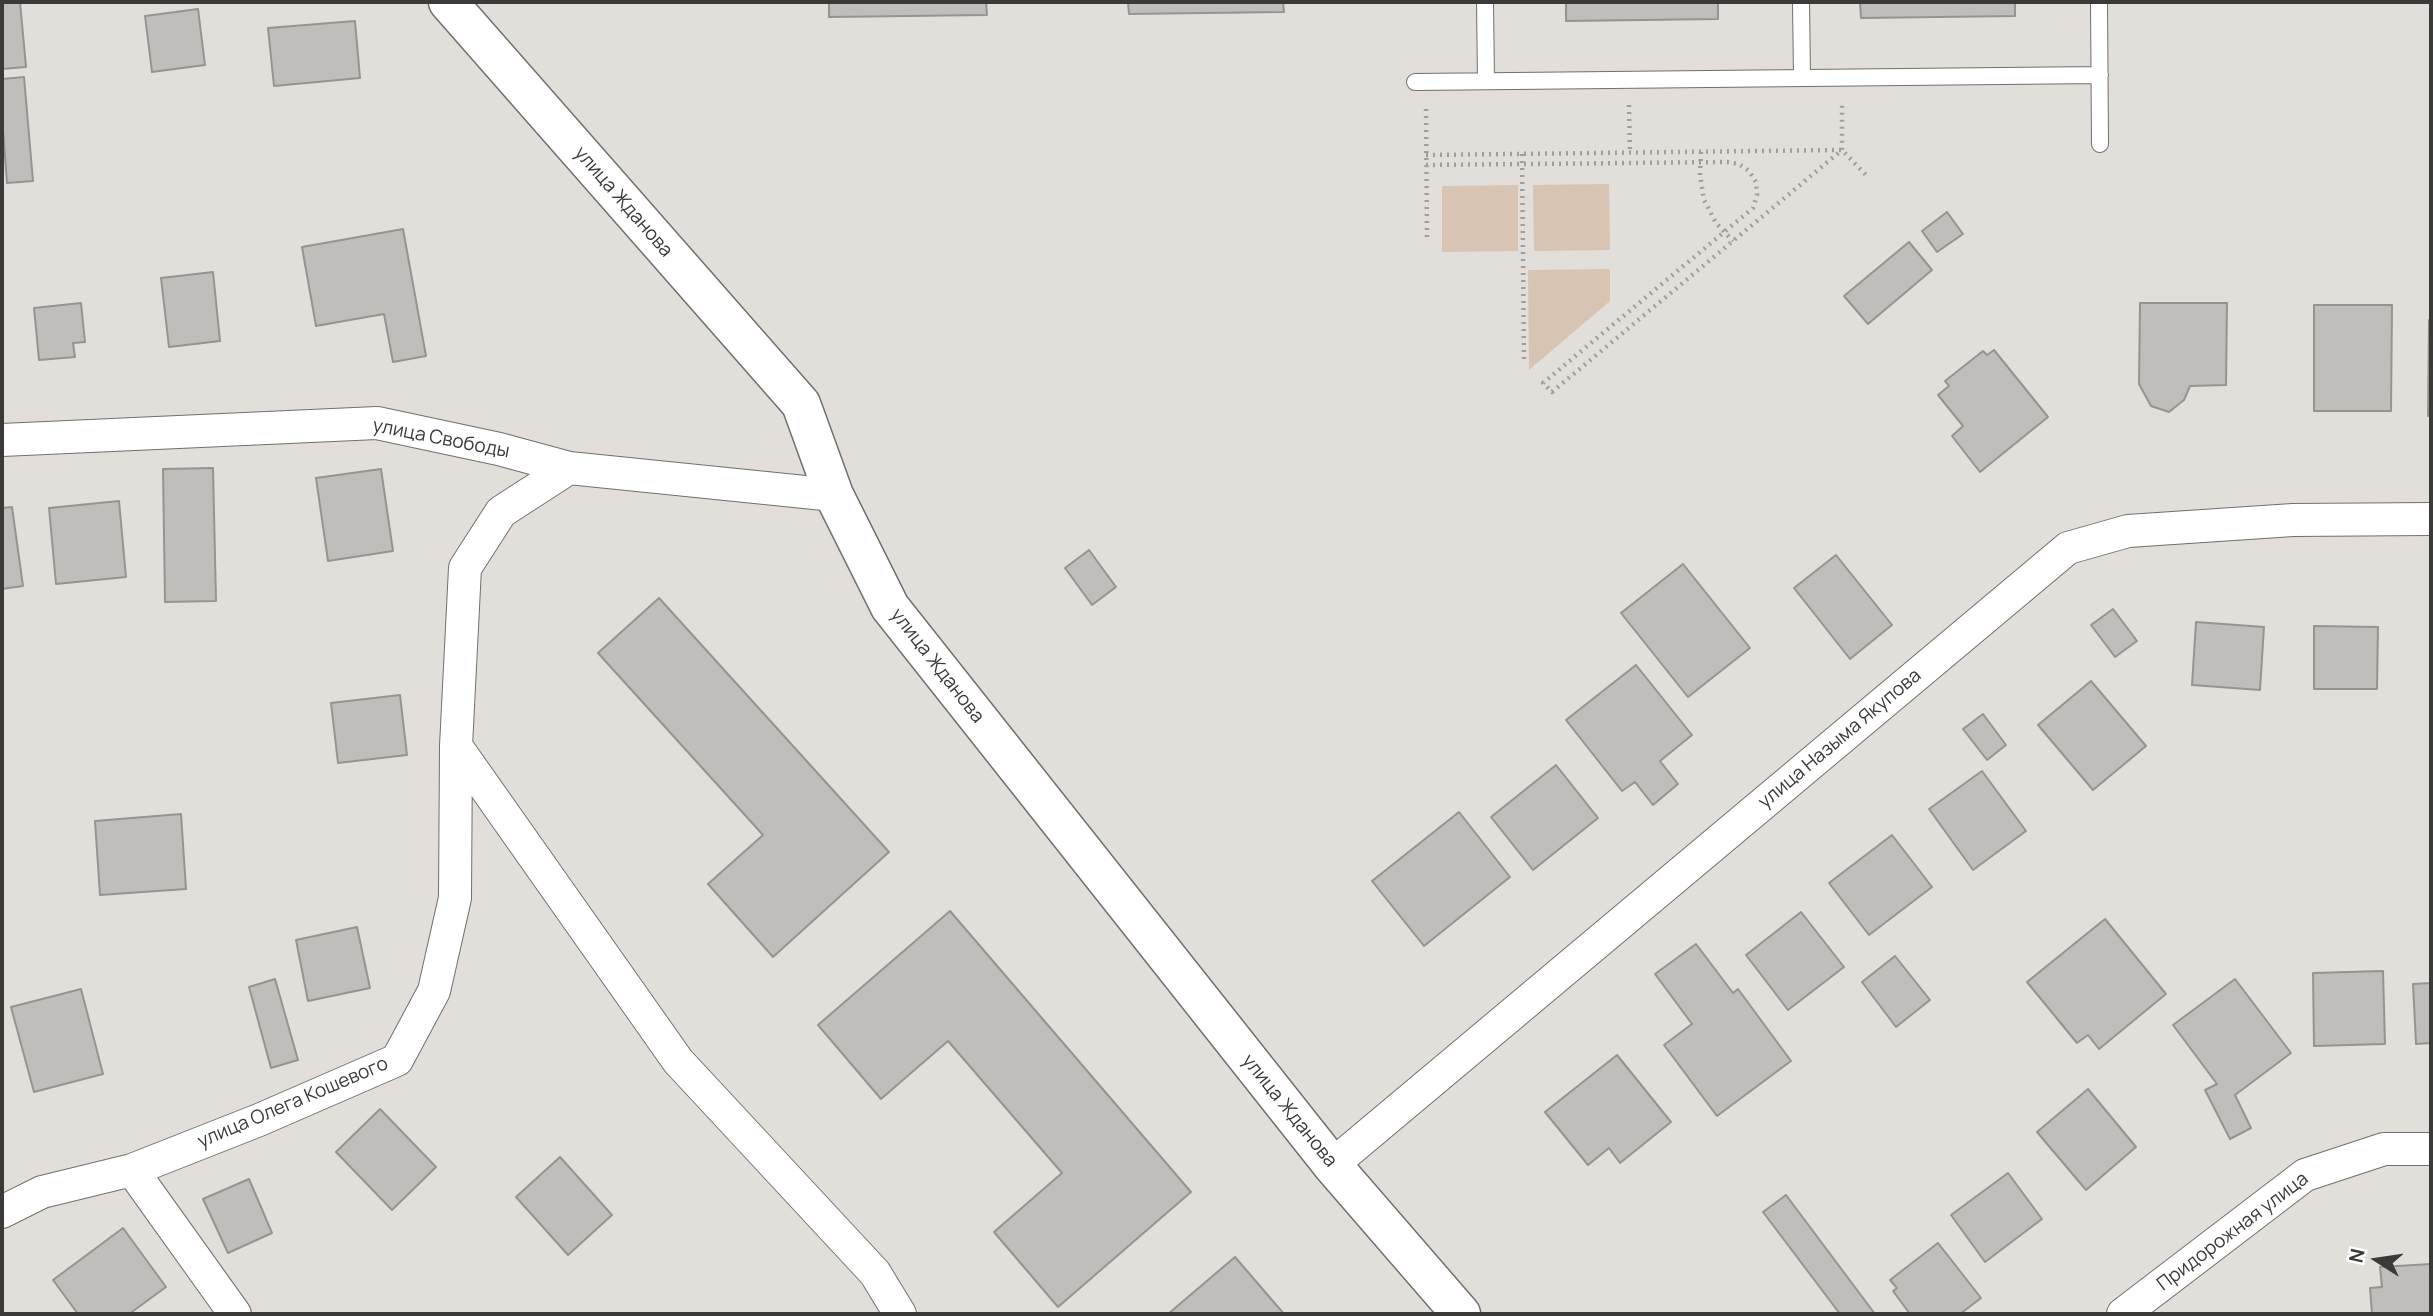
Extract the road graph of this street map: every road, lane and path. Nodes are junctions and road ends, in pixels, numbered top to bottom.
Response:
1 (448, 2) edge
2 (1485, 2) edge
3 (1801, 2) edge
4 (2099, 2) edge
5 (2100, 75) junction
6 (1802, 78) junction
7 (1841, 78) junction
8 (1629, 80) junction
9 (1486, 81) junction
10 (1420, 82) joint
11 (2100, 144) dead end
12 (1842, 150) junction
13 (1702, 152) junction
14 (1630, 153) junction
15 (1522, 154) junction
16 (1426, 155) junction
17 (1700, 163) junction
18 (1522, 164) junction
19 (1426, 166) junction
20 (1868, 177) dead end
21 (1724, 233) junction
22 (1427, 241) dead end
23 (1733, 241) junction
24 (1524, 359) dead end
25 (2, 440) edge
26 (569, 468) junction
27 (834, 495) junction
28 (2431, 519) edge
29 (456, 746) junction
30 (2431, 1149) edge
31 (1332, 1164) junction
32 (132, 1170) junction
33 (2, 1212) edge
34 (235, 1314) edge
35 (900, 1314) edge
36 (1461, 1314) edge
37 (2123, 1314) edge

1 - 27 street, улица Жданова
2 - 9 lane
3 - 6 lane
4 - 5 lane
5 - 7 lane
5 - 11 lane
6 - 7 lane
6 - 8 lane
7 - 12 path
8 - 9 lane
8 - 14 path
9 - 10 lane
10 - 16 path
12 - 13 path
12 - 20 path
12 - 23 path
13 - 14 path
13 - 17 path
14 - 15 path
15 - 16 path
15 - 18 path
16 - 19 path
17 - 18 path
17 - 21 path
17 - 21 path
18 - 19 path
18 - 24 path
19 - 22 path
21 - 23 path
21 - 23 path
25 - 26 street, улица Свободы
26 - 27 street, улица Свободы
26 - 29 street, улица Олега Кошевого
27 - 31 street, улица Жданова
28 - 31 street, улица Назыма Якупова
29 - 32 street, улица Олега Кошевого
29 - 35 street
30 - 37 street, Придорожная улица
31 - 36 street, улица Жданова
32 - 33 street, улица Олега Кошевого
32 - 34 street

